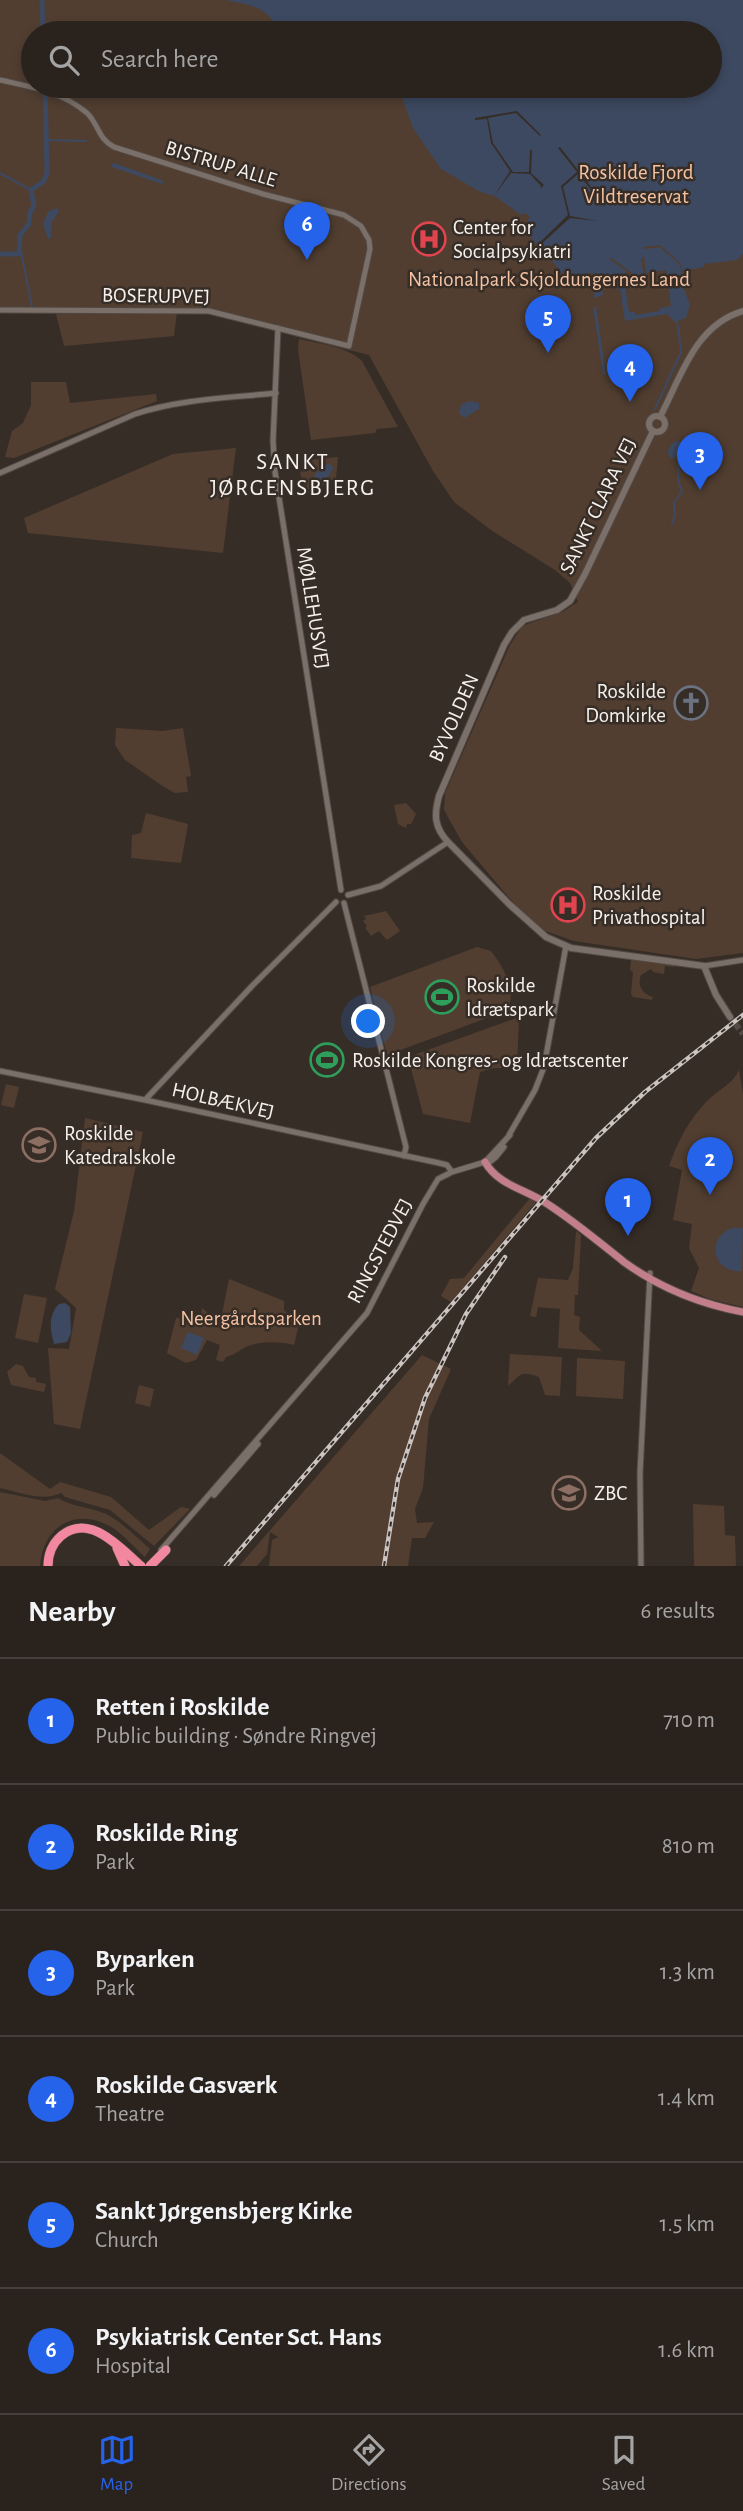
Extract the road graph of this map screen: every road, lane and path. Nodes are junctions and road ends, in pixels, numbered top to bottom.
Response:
1 (0, 80) edge
2 (21, 84) edge
3 (62, 98) edge
4 (0, 310) edge
5 (743, 311) edge
6 (278, 328) junction
7 (349, 346) joint
8 (276, 393) junction
9 (0, 473) edge
10 (574, 595) joint
11 (449, 841) junction
12 (341, 890) junction
13 (348, 895) junction
14 (336, 902) junction
15 (344, 903) junction
16 (566, 946) junction
17 (743, 960) edge
18 (704, 966) junction
19 (730, 1017) tunnel mouth
20 (0, 1071) edge
21 (145, 1100) junction
22 (404, 1156) junction
23 (486, 1163) junction
24 (450, 1173) junction
25 (649, 1275) junction
26 (743, 1312) edge
27 (271, 1426) junction
28 (112, 1541) junction
29 (166, 1550) joint
30 (48, 1566) edge
31 (125, 1566) edge
32 (141, 1566) edge
33 (150, 1566) edge
34 (641, 1566) edge

1 - 2 street, BISTRUP ALLE
3 - 7 street, BISTRUP ALLE
4 - 6 street, BOSERUPVEJ
5 - 10 main road, SANKT CLARA VEJ
6 - 7 street, BOSERUPVEJ
6 - 8 street, MØLLEHUSVEJ
8 - 9 street
8 - 12 street, MØLLEHUSVEJ
10 - 11 main road, BYVOLDEN
11 - 13 street
11 - 16 main road
12 - 13 street
12 - 14 street
13 - 15 street
14 - 15 street
14 - 21 street
15 - 22 street
16 - 18 main road
16 - 23 street
17 - 18 street
18 - 19 main road
20 - 21 street, HOLBÆKVEJ
21 - 22 street, HOLBÆKVEJ
22 - 24 street, HOLBÆKVEJ
23 - 24 street, RINGSTEDVEJ
23 - 25 main road
24 - 27 street, RINGSTEDVEJ
25 - 26 main road
25 - 34 street
27 - 29 street, RINGSTEDVEJ
27 - 33 street, RINGSTEDVEJ
28 - 30 highway
28 - 31 highway
28 - 32 highway
29 - 33 highway

